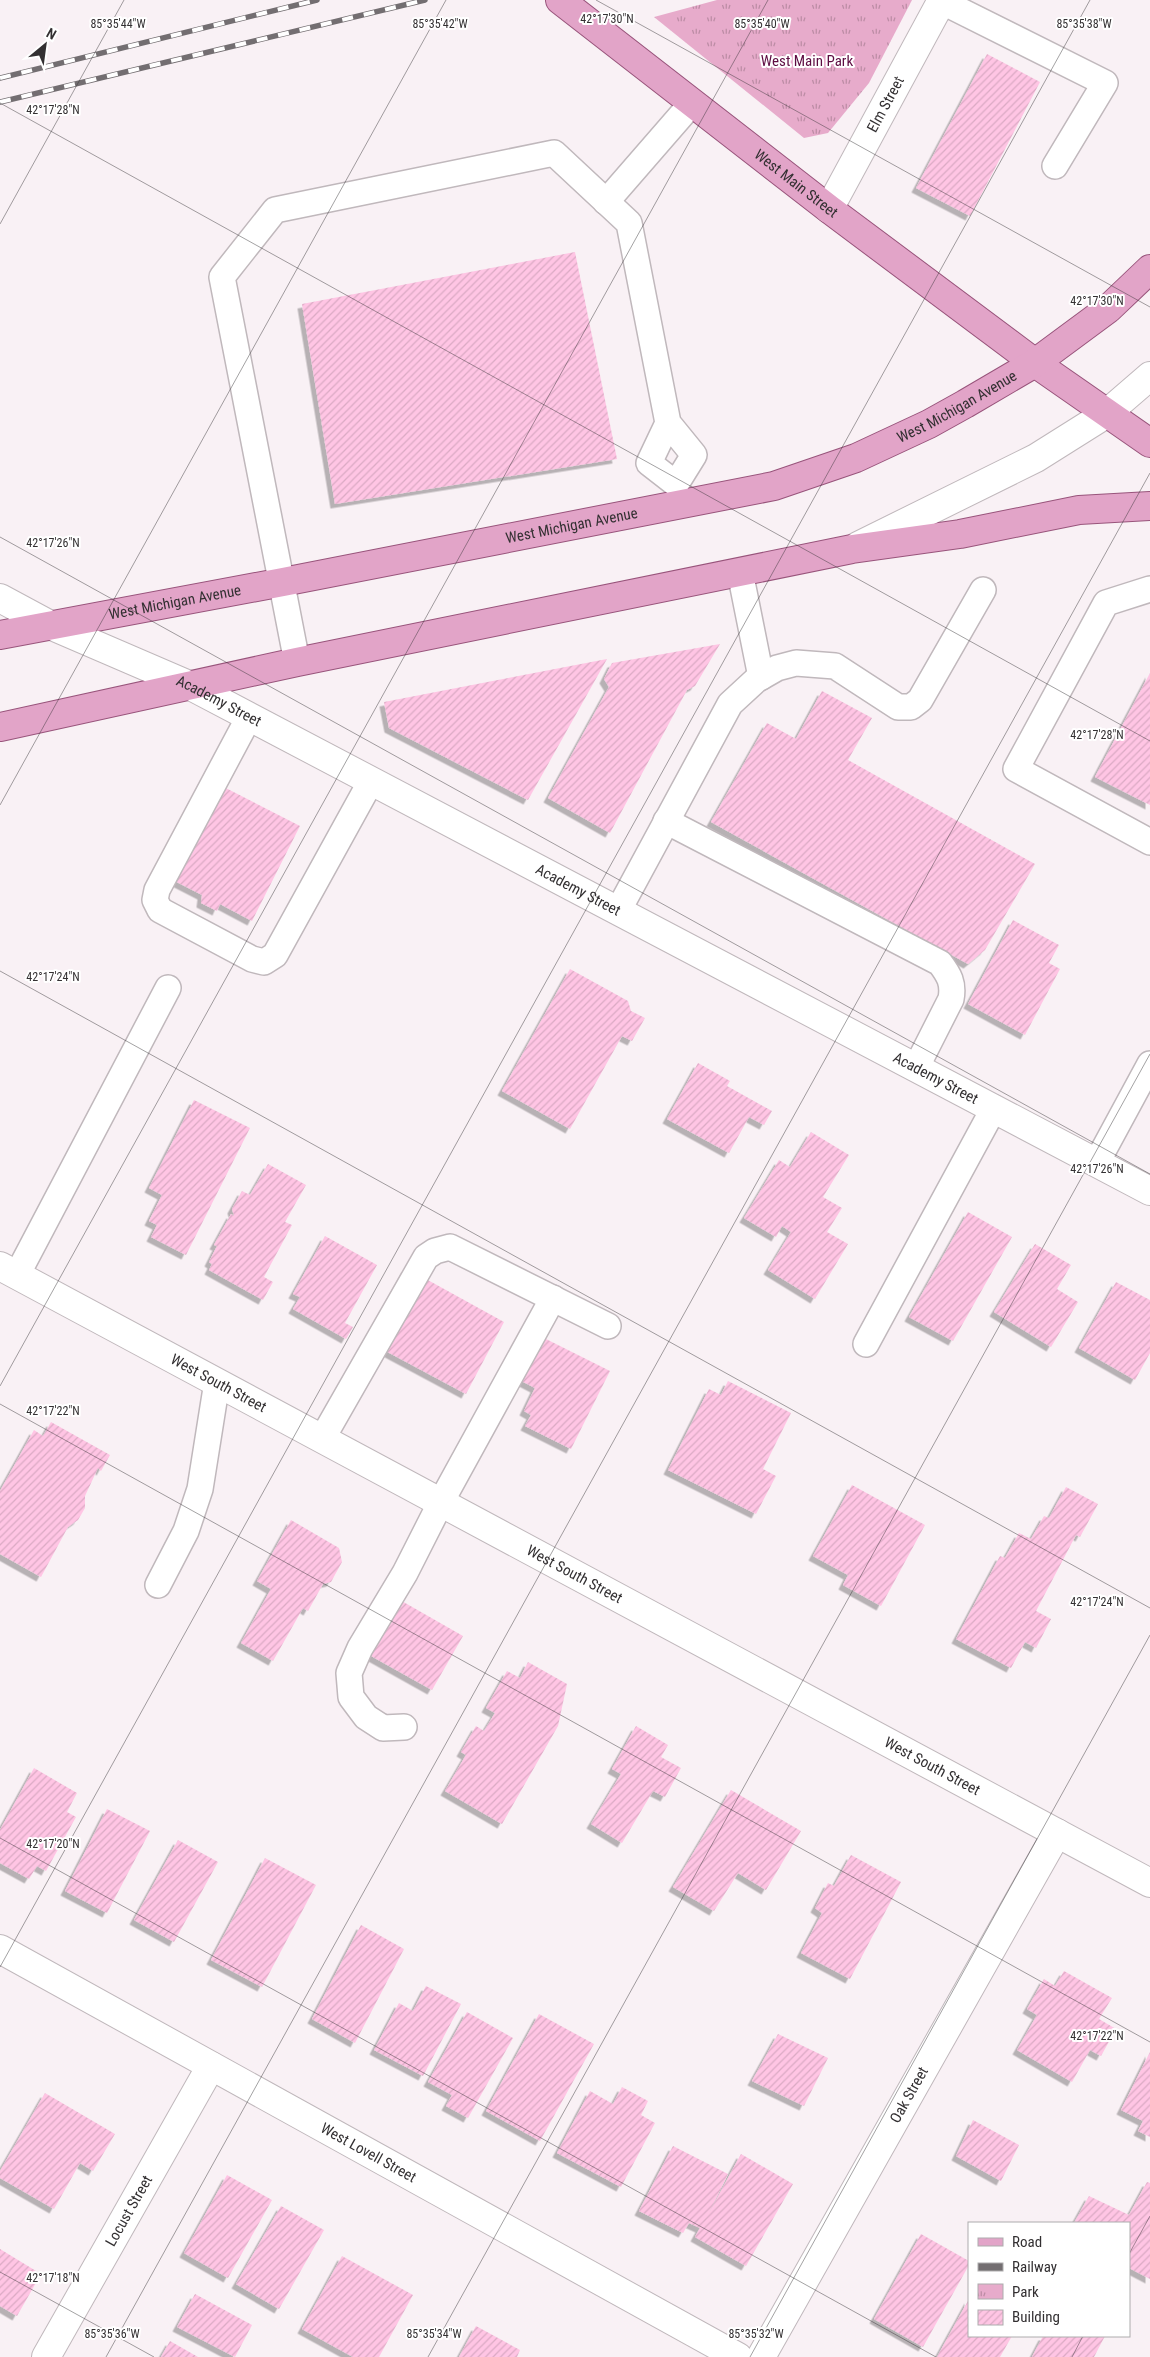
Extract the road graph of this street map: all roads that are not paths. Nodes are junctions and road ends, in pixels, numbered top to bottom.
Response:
1 (560, 0) edge
2 (942, 1) edge
3 (692, 103) junction
4 (1055, 166) dead end
5 (612, 207) junction
6 (829, 209) junction
7 (1150, 269) edge
8 (1035, 363) junction
9 (1150, 376) edge
10 (666, 412) junction
11 (1106, 414) junction
12 (1150, 442) edge
13 (677, 494) junction
14 (1150, 506) edge
15 (852, 549) junction
16 (740, 572) junction
17 (283, 582) junction
18 (1150, 589) edge
19 (983, 590) dead end
20 (0, 598) edge
21 (52, 626) junction
22 (0, 635) edge
23 (297, 662) junction
24 (761, 677) junction
25 (189, 685) junction
26 (249, 717) junction
27 (0, 727) edge
28 (371, 781) junction
29 (666, 821) junction
30 (1150, 842) edge
31 (618, 911) junction
32 (168, 988) dead end
33 (1150, 1064) edge
34 (916, 1068) junction
35 (994, 1108) junction
36 (1097, 1162) junction
37 (1150, 1190) edge
38 (8, 1270) edge
39 (554, 1298) junction
40 (608, 1326) dead end
41 (866, 1344) dead end
42 (217, 1382) junction
43 (322, 1438) junction
44 (441, 1502) junction
45 (158, 1585) dead end
46 (404, 1727) dead end
47 (1057, 1833) junction
48 (1150, 1884) edge
49 (0, 1949) edge
50 (211, 2066) junction
51 (46, 2357) edge
52 (738, 2357) edge
53 (761, 2357) edge

1 - 3 main road, West Main Street
2 - 4 lane
2 - 6 street, Elm Street
3 - 5 lane
3 - 6 main road, West Main Street
5 - 10 lane
5 - 17 lane
6 - 8 main road, West Main Street
7 - 8 main road, West Michigan Avenue
8 - 11 main road
8 - 13 main road, West Michigan Avenue
9 - 11 street
10 - 13 lane
10 - 13 lane
11 - 12 main road
11 - 15 street
13 - 17 main road, West Michigan Avenue
14 - 15 main road
15 - 16 main road
16 - 23 main road
16 - 24 lane
17 - 21 main road, West Michigan Avenue
17 - 23 lane
18 - 30 lane
19 - 24 lane
20 - 21 street, Academy Street
21 - 22 main road, West Michigan Avenue
21 - 25 street, Academy Street
23 - 25 main road
24 - 29 lane
25 - 26 street, Academy Street
25 - 27 main road
26 - 28 street, Academy Street
26 - 28 lane
28 - 31 street, Academy Street
29 - 31 lane
29 - 34 lane
31 - 34 street, Academy Street
32 - 38 lane
33 - 36 lane
34 - 35 street, Academy Street
35 - 36 street, Academy Street
35 - 41 lane
36 - 37 street, Academy Street
38 - 42 street, West South Street
39 - 40 lane
39 - 43 lane
39 - 44 lane
42 - 43 street, West South Street
42 - 45 lane
43 - 44 street, West South Street
44 - 46 lane
44 - 47 street, West South Street
47 - 48 street, West South Street
47 - 53 street, Oak Street
49 - 50 street, West Lovell Street
50 - 51 street, Locust Street
50 - 52 street, West Lovell Street

